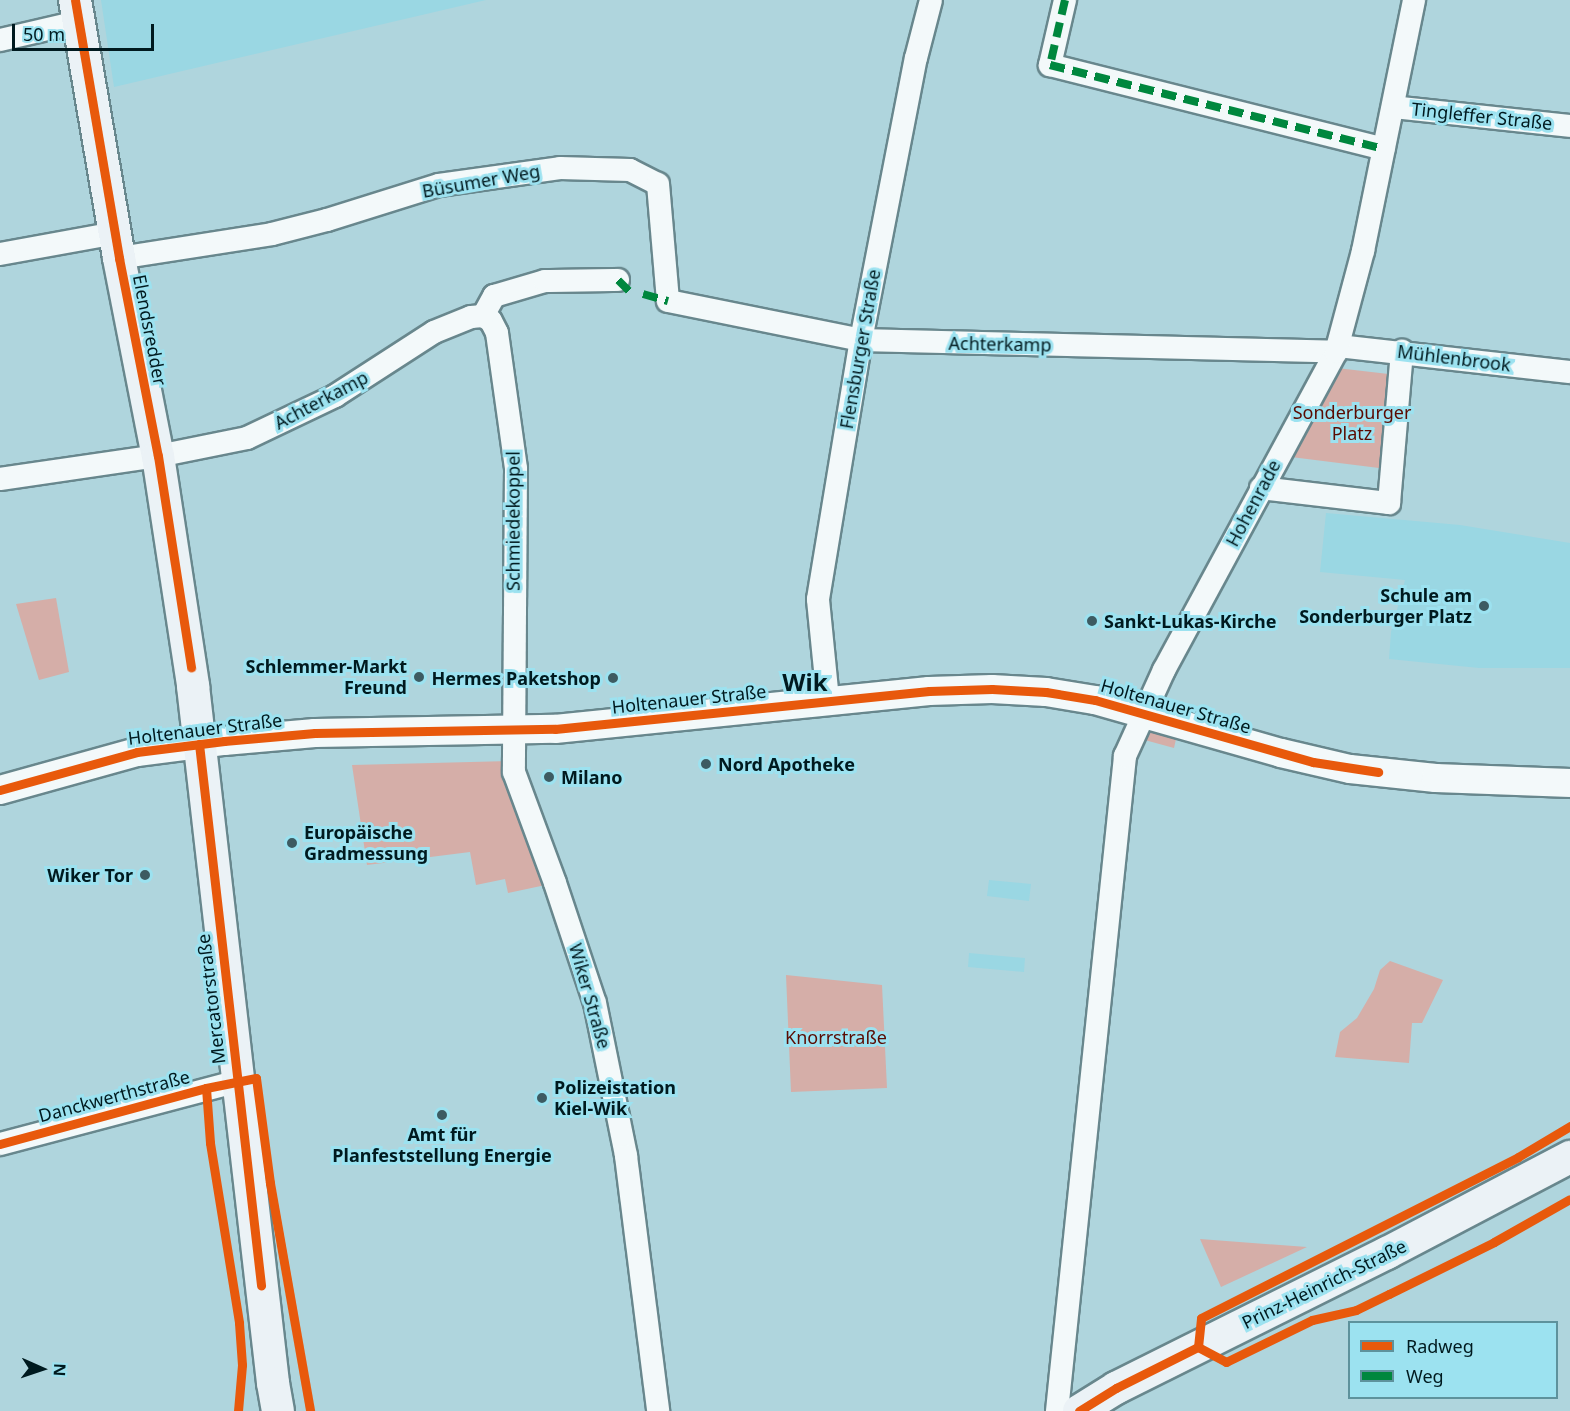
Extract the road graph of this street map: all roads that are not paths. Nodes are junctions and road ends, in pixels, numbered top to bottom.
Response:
1 (931, 0) edge
2 (1065, 0) edge
3 (1414, 0) edge
4 (76, 11) edge
5 (0, 40) edge
6 (1393, 107) junction
7 (1570, 126) edge
8 (1384, 149) junction
9 (117, 245) junction
10 (0, 254) edge
11 (618, 279) dead end
12 (668, 301) joint
13 (483, 316) junction
14 (861, 340) junction
15 (1337, 348) junction
16 (1402, 351) junction
17 (1570, 372) edge
18 (158, 456) junction
19 (0, 479) edge
20 (1261, 488) junction
21 (828, 700) junction
22 (1144, 712) junction
23 (513, 732) junction
24 (199, 744) junction
25 (1570, 783) edge
26 (0, 790) edge
27 (237, 1081) junction
28 (0, 1144) edge
29 (1570, 1157) edge
30 (274, 1402) edge
31 (658, 1411) edge
32 (1057, 1411) edge
33 (1079, 1411) edge

1 - 14 street, Flensburger Straße
2 - 8 street
3 - 6 street, Hohenrade
4 - 5 street
4 - 9 main road, Elendsredder
6 - 7 street, Tingleffer Straße
6 - 8 street, Hohenrade
8 - 15 street, Hohenrade
9 - 10 street, Büsumer Weg
9 - 12 street, Büsumer Weg
9 - 18 main road, Elendsredder
11 - 13 street
12 - 14 street, Achterkamp
13 - 18 street, Achterkamp
13 - 23 street, Schmiedekoppel
14 - 15 street, Achterkamp
14 - 21 street, Flensburger Straße
15 - 16 street, Mühlenbrook
15 - 20 street, Hohenrade
16 - 17 street, Mühlenbrook
16 - 20 street
18 - 19 street, Achterkamp
18 - 24 main road, Elendsredder
20 - 22 street, Hohenrade
21 - 22 street, Holtenauer Straße
21 - 23 street, Holtenauer Straße
22 - 25 street, Holtenauer Straße
22 - 32 street
23 - 24 street, Holtenauer Straße
23 - 31 street, Wiker Straße
24 - 26 street, Holtenauer Straße
24 - 27 main road, Mercatorstraße
27 - 28 street, Danckwerthstraße
27 - 30 main road, Mercatorstraße
29 - 33 main road, Prinz-Heinrich-Straße

